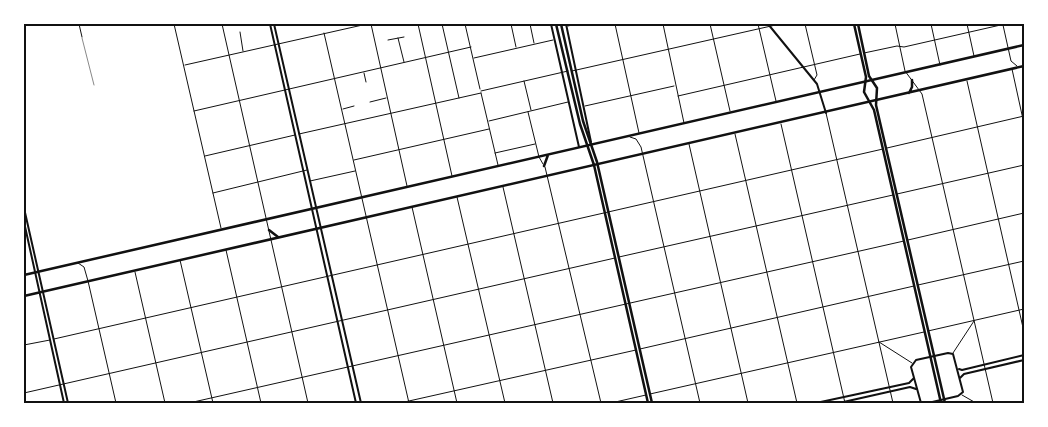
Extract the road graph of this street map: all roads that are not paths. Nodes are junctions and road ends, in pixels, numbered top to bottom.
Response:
1 (79, 24) edge
2 (174, 24) edge
3 (222, 24) edge
4 (272, 24) edge
5 (367, 24) edge
6 (371, 24) edge
7 (418, 24) edge
8 (442, 24) edge
9 (465, 24) edge
10 (511, 24) edge
11 (530, 24) edge
12 (551, 24) edge
13 (556, 24) edge
14 (561, 24) edge
15 (576, 24) edge
16 (615, 24) edge
17 (662, 24) edge
18 (710, 24) edge
19 (758, 24) edge
20 (780, 24) edge
21 (805, 24) edge
22 (856, 24) edge
23 (895, 24) edge
24 (931, 24) edge
25 (967, 24) edge
26 (1004, 24) edge
27 (566, 25) edge
28 (769, 25) edge
29 (760, 29) junction
30 (240, 32) dead end
31 (324, 33) junction
32 (968, 33) junction
33 (82, 37) joint
34 (404, 37) dead end
35 (398, 38) junction
36 (388, 40) dead end
37 (554, 40) junction
38 (714, 40) junction
39 (935, 40) junction
40 (276, 43) junction
41 (535, 44) junction
42 (1024, 45) edge
43 (899, 46) junction
44 (471, 47) junction
45 (516, 49) junction
46 (1008, 49) junction
47 (668, 50) junction
48 (243, 52) junction
49 (448, 52) junction
50 (863, 53) junction
51 (229, 55) junction
52 (974, 57) junction
53 (426, 58) junction
54 (473, 58) junction
55 (623, 61) junction
56 (404, 63) junction
57 (814, 64) junction
58 (940, 64) junction
59 (183, 65) junction
60 (803, 66) junction
61 (1022, 66) edge
62 (381, 68) junction
63 (1012, 69) junction
64 (562, 71) junction
65 (566, 71) junction
66 (572, 71) junction
67 (578, 71) junction
68 (363, 72) junction
69 (906, 72) junction
70 (770, 74) junction
71 (335, 78) junction
72 (524, 80) junction
73 (814, 80) junction
74 (871, 80) junction
75 (912, 80) junction
76 (967, 80) junction
77 (866, 81) junction
78 (366, 82) dead end
79 (724, 84) junction
80 (94, 85) dead end
81 (675, 86) junction
82 (287, 90) junction
83 (921, 91) junction
84 (481, 92) junction
85 (821, 92) junction
86 (908, 94) junction
87 (630, 96) junction
88 (678, 96) junction
89 (387, 98) junction
90 (459, 98) junction
91 (240, 100) junction
92 (876, 101) junction
93 (370, 102) dead end
94 (569, 102) junction
95 (776, 102) junction
96 (871, 102) junction
97 (436, 103) junction
98 (354, 106) dead end
99 (585, 106) junction
100 (342, 109) junction
101 (194, 111) junction
102 (530, 111) junction
103 (730, 113) junction
104 (826, 113) junction
105 (390, 114) junction
106 (1023, 117) edge
107 (488, 122) junction
108 (684, 123) junction
109 (781, 123) junction
110 (1024, 124) edge
111 (345, 125) junction
112 (978, 127) junction
113 (490, 129) junction
114 (735, 133) junction
115 (299, 134) junction
116 (639, 134) junction
117 (296, 135) junction
118 (627, 136) junction
119 (932, 138) junction
120 (444, 139) junction
121 (536, 144) junction
122 (688, 144) junction
123 (591, 145) junction
124 (250, 146) junction
125 (587, 146) junction
126 (580, 147) junction
127 (884, 148) junction
128 (398, 149) junction
129 (495, 153) junction
130 (549, 154) junction
131 (643, 154) junction
132 (205, 156) junction
133 (539, 157) junction
134 (837, 159) junction
135 (353, 160) junction
136 (596, 165) junction
137 (1024, 165) edge
138 (498, 166) junction
139 (544, 166) junction
140 (307, 170) junction
141 (792, 170) junction
142 (304, 171) junction
143 (356, 171) junction
144 (988, 173) junction
145 (452, 176) junction
146 (548, 176) junction
147 (746, 180) junction
148 (258, 181) junction
149 (310, 181) junction
150 (942, 184) junction
151 (503, 186) junction
152 (408, 187) junction
153 (699, 191) junction
154 (213, 193) junction
155 (895, 194) junction
156 (362, 197) junction
157 (457, 197) junction
158 (654, 201) junction
159 (848, 205) junction
160 (412, 207) junction
161 (24, 208) edge
162 (314, 208) junction
163 (606, 212) junction
164 (1024, 213) edge
165 (802, 216) junction
166 (366, 217) junction
167 (267, 219) junction
168 (999, 219) junction
169 (24, 222) edge
170 (559, 223) junction
171 (756, 226) junction
172 (318, 228) junction
173 (221, 229) junction
174 (953, 229) junction
175 (269, 230) junction
176 (514, 233) junction
177 (27, 235) edge
178 (279, 237) junction
179 (710, 237) junction
180 (271, 239) junction
181 (905, 240) junction
182 (468, 244) junction
183 (664, 247) junction
184 (226, 249) junction
185 (858, 251) junction
186 (422, 254) junction
187 (617, 258) junction
188 (180, 260) junction
189 (813, 261) junction
190 (1024, 261) edge
191 (77, 262) junction
192 (377, 264) junction
193 (1009, 264) junction
194 (570, 269) junction
195 (134, 270) junction
196 (37, 272) junction
197 (767, 272) junction
198 (24, 275) edge
199 (331, 275) junction
200 (963, 275) junction
201 (327, 276) junction
202 (524, 279) junction
203 (88, 281) junction
204 (720, 282) junction
205 (282, 286) junction
206 (916, 286) junction
207 (478, 290) junction
208 (41, 292) junction
209 (675, 293) junction
210 (24, 296) edge
211 (869, 296) junction
212 (236, 297) junction
213 (433, 300) junction
214 (627, 304) junction
215 (823, 306) junction
216 (191, 307) junction
217 (1024, 309) edge
218 (388, 310) junction
219 (1019, 310) junction
220 (580, 314) junction
221 (777, 317) junction
222 (145, 318) junction
223 (974, 320) junction
224 (342, 321) junction
225 (338, 322) junction
226 (535, 325) junction
227 (99, 328) junction
228 (731, 328) junction
229 (926, 331) junction
230 (292, 332) junction
231 (1024, 332) edge
232 (489, 335) junction
233 (685, 338) junction
234 (54, 339) junction
235 (50, 340) junction
236 (247, 342) junction
237 (879, 342) junction
238 (443, 345) junction
239 (24, 346) edge
240 (638, 349) junction
241 (834, 352) junction
242 (201, 353) junction
243 (953, 354) junction
244 (1024, 355) edge
245 (398, 356) junction
246 (932, 356) junction
247 (591, 360) junction
248 (1024, 360) edge
249 (156, 363) junction
250 (788, 363) junction
251 (912, 363) junction
252 (984, 364) junction
253 (352, 366) junction
254 (348, 367) junction
255 (958, 367) junction
256 (985, 369) junction
257 (545, 370) junction
258 (109, 374) junction
259 (741, 374) junction
260 (302, 378) junction
261 (914, 378) junction
262 (960, 378) junction
263 (500, 381) junction
264 (64, 384) junction
265 (696, 384) junction
266 (60, 385) junction
267 (890, 387) junction
268 (257, 388) junction
269 (916, 389) junction
270 (454, 391) junction
271 (890, 392) junction
272 (24, 393) edge
273 (962, 394) junction
274 (648, 395) junction
275 (844, 397) junction
276 (212, 398) junction
277 (409, 402) edge
278 (943, 402) edge
279 (64, 403) edge
280 (68, 403) edge
281 (116, 403) edge
282 (165, 403) edge
283 (189, 403) edge
284 (213, 403) edge
285 (261, 403) edge
286 (308, 403) edge
287 (356, 403) edge
288 (361, 403) edge
289 (400, 403) edge
290 (457, 403) edge
291 (505, 403) edge
292 (553, 403) edge
293 (601, 403) edge
294 (611, 403) edge
295 (650, 403) edge
296 (700, 403) edge
297 (748, 403) edge
298 (797, 403) edge
299 (816, 403) edge
300 (839, 403) edge
301 (845, 403) edge
302 (893, 403) edge
303 (921, 403) edge
304 (928, 403) edge
305 (976, 403) edge
306 (993, 403) edge

1 - 33 street
2 - 59 street
3 - 51 street
4 - 40 main road
5 - 31 street
6 - 62 street
7 - 53 street
8 - 49 street
9 - 44 street
10 - 45 street
11 - 41 street
12 - 37 main road
13 - 65 main road
14 - 66 main road
15 - 27 street
16 - 55 street
17 - 47 street
18 - 38 street
19 - 29 street
20 - 28 street
21 - 57 street
22 - 50 main road
23 - 43 street
24 - 39 street
25 - 32 street
26 - 32 street
26 - 46 street
27 - 67 main road
28 - 29 street
28 - 60 main road
29 - 38 street
29 - 70 street
30 - 48 street
31 - 40 street
31 - 71 street
32 - 39 street
32 - 52 street
33 - 80 lane
34 - 35 street
35 - 36 street
35 - 56 street
37 - 41 street
37 - 64 main road
38 - 47 street
38 - 79 street
39 - 43 street
39 - 58 street
40 - 48 street
40 - 82 main road
41 - 45 street
42 - 46 main road
43 - 50 street
43 - 69 street
44 - 49 street
44 - 54 street
45 - 54 street
46 - 52 main road
46 - 61 street
47 - 55 street
47 - 81 street
48 - 51 street
49 - 53 street
49 - 90 street
50 - 57 street
50 - 74 main road
50 - 77 main road
51 - 59 street
51 - 91 street
52 - 58 main road
53 - 56 street
53 - 97 street
54 - 84 street
55 - 67 street
55 - 87 street
56 - 62 street
57 - 60 street
57 - 73 street
58 - 69 main road
59 - 101 street
60 - 70 street
60 - 73 main road
61 - 63 main road
62 - 68 street
62 - 89 street
63 - 76 main road
63 - 106 street
64 - 65 street
64 - 72 street
64 - 94 main road
65 - 66 street
65 - 125 main road
66 - 67 street
66 - 123 main road
67 - 99 main road
68 - 71 street
68 - 78 street
69 - 74 main road
69 - 75 street
70 - 79 street
70 - 95 street
71 - 82 street
71 - 100 street
72 - 84 street
72 - 102 street
73 - 85 main road
74 - 77 main road
74 - 92 main road
75 - 83 street
75 - 86 main road
76 - 83 main road
76 - 112 street
77 - 85 main road
77 - 96 main road
79 - 88 street
79 - 103 street
81 - 87 street
81 - 88 street
82 - 91 street
82 - 115 main road
82 - 117 main road
83 - 86 main road
83 - 119 street
84 - 90 street
84 - 107 street
85 - 95 main road
85 - 104 main road
86 - 92 main road
87 - 99 street
87 - 116 street
88 - 108 street
89 - 93 street
89 - 105 street
90 - 97 street
91 - 101 street
91 - 124 street
92 - 96 main road
92 - 127 main road
94 - 102 street
94 - 126 main road
95 - 103 main road
96 - 104 main road
96 - 127 main road
97 - 105 street
97 - 120 street
98 - 100 street
99 - 123 main road
100 - 111 street
101 - 132 street
102 - 107 street
102 - 121 street
103 - 108 main road
104 - 109 main road
104 - 134 street
105 - 111 street
105 - 128 street
106 - 110 street
106 - 112 street
107 - 113 street
108 - 116 main road
109 - 114 main road
109 - 141 street
111 - 115 street
111 - 135 street
112 - 119 street
112 - 144 street
113 - 120 street
113 - 129 street
114 - 122 main road
114 - 147 street
115 - 117 street
115 - 140 main road
116 - 118 main road
117 - 124 street
117 - 142 main road
118 - 123 main road
118 - 131 street
119 - 127 street
119 - 150 street
120 - 128 street
120 - 145 street
121 - 129 street
121 - 133 street
122 - 131 main road
122 - 153 street
123 - 125 main road
123 - 136 main road
124 - 132 street
124 - 148 street
125 - 126 main road
125 - 136 main road
126 - 130 main road
127 - 134 street
127 - 155 main road
128 - 135 street
128 - 152 street
129 - 138 street
130 - 133 main road
130 - 139 main road
131 - 136 main road
131 - 158 street
132 - 154 street
133 - 138 main road
133 - 139 street
134 - 141 street
134 - 159 street
135 - 143 street
136 - 146 main road
136 - 163 main road
137 - 144 street
138 - 145 main road
139 - 146 street
140 - 142 street
140 - 149 main road
141 - 147 street
141 - 165 street
142 - 148 street
142 - 162 main road
143 - 149 street
143 - 156 street
144 - 150 street
144 - 168 street
145 - 152 main road
146 - 151 main road
146 - 170 street
147 - 153 street
147 - 171 street
148 - 154 street
148 - 167 street
149 - 162 main road
150 - 155 street
150 - 174 street
151 - 157 main road
151 - 176 street
152 - 156 main road
153 - 158 street
153 - 179 street
154 - 173 street
155 - 159 street
155 - 181 main road
156 - 162 main road
156 - 166 street
157 - 160 main road
157 - 182 street
158 - 163 street
158 - 183 street
159 - 165 street
159 - 185 street
160 - 166 main road
160 - 186 street
161 - 177 main road
162 - 167 main road
162 - 172 main road
163 - 170 street
163 - 187 main road
164 - 168 street
165 - 171 street
165 - 189 street
166 - 172 main road
166 - 192 street
167 - 173 main road
167 - 175 street
168 - 174 street
168 - 193 street
169 - 177 main road
170 - 176 street
170 - 194 street
171 - 179 street
171 - 197 street
172 - 178 main road
172 - 199 main road
172 - 201 main road
173 - 191 main road
174 - 181 street
174 - 200 street
175 - 178 main road
175 - 180 street
176 - 182 street
176 - 202 street
177 - 196 main road
178 - 180 main road
179 - 183 street
179 - 204 street
180 - 184 main road
180 - 205 street
181 - 185 street
181 - 206 main road
182 - 186 street
182 - 207 street
183 - 187 street
183 - 209 street
184 - 188 main road
184 - 212 street
185 - 189 street
185 - 211 street
186 - 192 street
186 - 213 street
187 - 194 street
187 - 214 main road
188 - 195 main road
188 - 216 street
189 - 197 street
189 - 215 street
190 - 193 street
191 - 196 main road
191 - 203 street
192 - 199 street
192 - 218 street
193 - 200 street
193 - 219 street
194 - 202 street
194 - 220 street
195 - 203 main road
195 - 222 street
196 - 198 main road
196 - 208 main road
197 - 204 street
197 - 221 street
199 - 201 street
199 - 224 main road
200 - 206 street
200 - 223 street
201 - 205 street
201 - 225 main road
202 - 207 street
202 - 226 street
203 - 208 main road
203 - 227 street
204 - 209 street
204 - 228 street
205 - 212 street
205 - 230 street
206 - 211 street
206 - 229 main road
207 - 213 street
207 - 232 street
208 - 210 main road
208 - 234 main road
208 - 235 main road
209 - 214 street
209 - 233 street
211 - 215 street
211 - 237 street
212 - 216 street
212 - 236 street
213 - 218 street
213 - 238 street
214 - 220 street
214 - 240 main road
215 - 221 street
215 - 241 street
216 - 222 street
216 - 242 street
217 - 219 street
218 - 224 street
218 - 245 street
219 - 223 street
219 - 231 street
220 - 226 street
220 - 247 street
221 - 228 street
221 - 250 street
222 - 227 street
222 - 249 street
223 - 229 street
223 - 243 street
223 - 252 street
224 - 225 street
224 - 253 main road
225 - 230 street
225 - 254 main road
226 - 232 street
226 - 257 street
227 - 234 street
227 - 258 street
228 - 233 street
228 - 259 street
229 - 237 street
229 - 246 main road
230 - 236 street
230 - 260 street
232 - 238 street
232 - 263 street
233 - 240 street
233 - 265 street
234 - 235 street
234 - 264 main road
235 - 239 street
235 - 266 main road
236 - 242 street
236 - 268 street
237 - 241 street
237 - 251 street
237 - 267 street
238 - 245 street
238 - 270 street
240 - 247 street
240 - 274 main road
241 - 250 street
241 - 275 street
242 - 249 street
242 - 276 street
243 - 246 main road
243 - 255 main road
244 - 252 main road
245 - 253 street
245 - 277 street
246 - 251 main road
246 - 278 main road
247 - 257 street
247 - 293 street
248 - 256 main road
249 - 258 street
249 - 282 street
250 - 259 street
250 - 298 street
251 - 261 main road
252 - 255 main road
252 - 256 street
253 - 254 street
253 - 288 main road
254 - 260 street
254 - 287 main road
255 - 262 main road
256 - 262 main road
256 - 306 street
257 - 263 street
257 - 292 street
258 - 264 street
258 - 281 street
259 - 265 street
259 - 297 street
260 - 268 street
260 - 286 street
261 - 267 main road
261 - 269 main road
262 - 273 main road
263 - 270 street
263 - 291 street
264 - 266 street
264 - 280 main road
265 - 274 street
265 - 296 street
266 - 272 street
266 - 279 main road
267 - 271 street
267 - 275 main road
268 - 276 street
268 - 285 street
269 - 271 main road
269 - 303 main road
270 - 277 street
270 - 290 street
271 - 301 main road
271 - 302 street
273 - 278 main road
273 - 305 street
274 - 294 street
274 - 295 main road
275 - 299 main road
275 - 301 street
276 - 283 street
276 - 284 street
277 - 289 street
278 - 304 main road
300 - 301 main road

